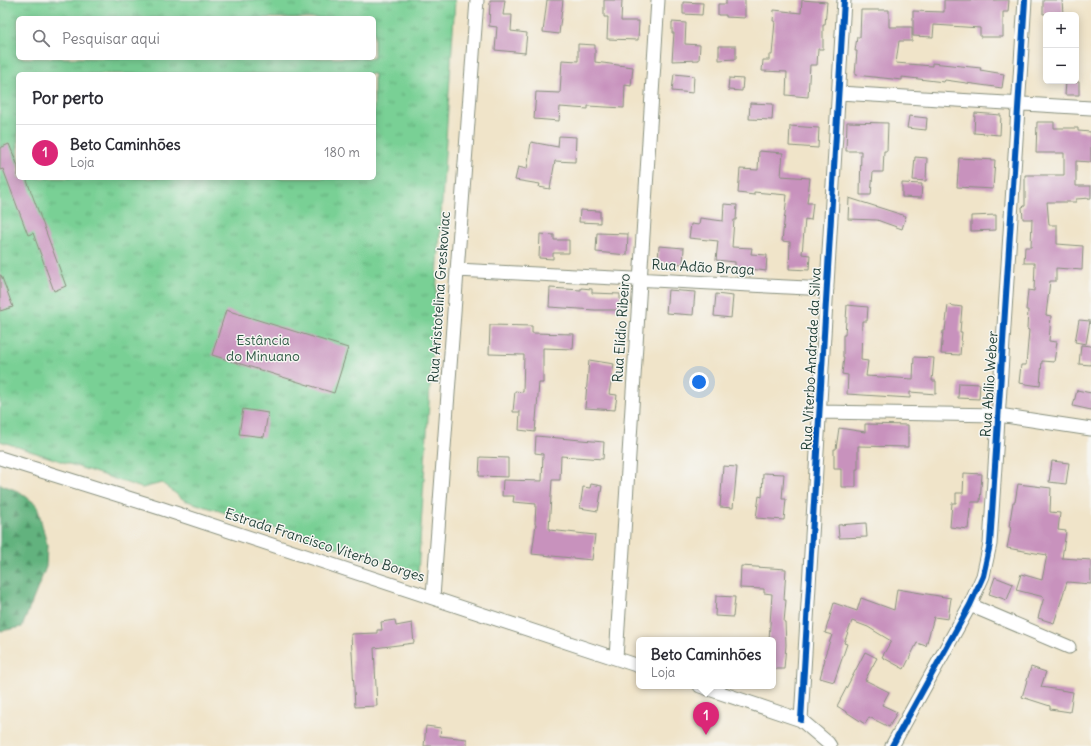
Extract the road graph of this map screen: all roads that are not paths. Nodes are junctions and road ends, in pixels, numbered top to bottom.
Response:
1 (477, 0) edge
2 (658, 0) edge
3 (844, 0) edge
4 (1025, 0) edge
5 (838, 93) junction
6 (1018, 104) junction
7 (1091, 108) edge
8 (457, 270) junction
9 (640, 280) junction
10 (827, 289) junction
11 (820, 412) junction
12 (998, 415) junction
13 (1091, 429) edge
14 (0, 458) edge
15 (433, 597) junction
16 (970, 605) junction
17 (1069, 647) dead end
18 (616, 658) junction
19 (636, 665) edge
20 (709, 689) edge
21 (801, 720) junction
22 (830, 746) edge
23 (892, 746) edge

1 - 8 street, Rua Aristotelina Greskoviac
2 - 9 street, Rua Elídio Ribeiro
3 - 5 street, Rua Viterbo Andrade da Silva
4 - 6 street, Rua Abílio Weber
5 - 6 street
5 - 10 street, Rua Viterbo Andrade da Silva
6 - 7 street
6 - 12 street, Rua Abílio Weber
8 - 9 street, Rua Adão Braga
8 - 15 street, Rua Aristotelina Greskoviac
9 - 10 street, Rua Adão Braga
9 - 18 street, Rua Elídio Ribeiro
10 - 11 street, Rua Viterbo Andrade da Silva
11 - 12 street
11 - 21 street, Rua Viterbo Andrade da Silva
12 - 13 street
12 - 16 street, Rua Abílio Weber
14 - 15 street, Estrada Francisco Viterbo Borges
15 - 18 street, Estrada Francisco Viterbo Borges
16 - 17 street
16 - 23 street, Rua Abílio Weber
18 - 19 street, Estrada Francisco Viterbo Borges
20 - 21 street
21 - 22 street

